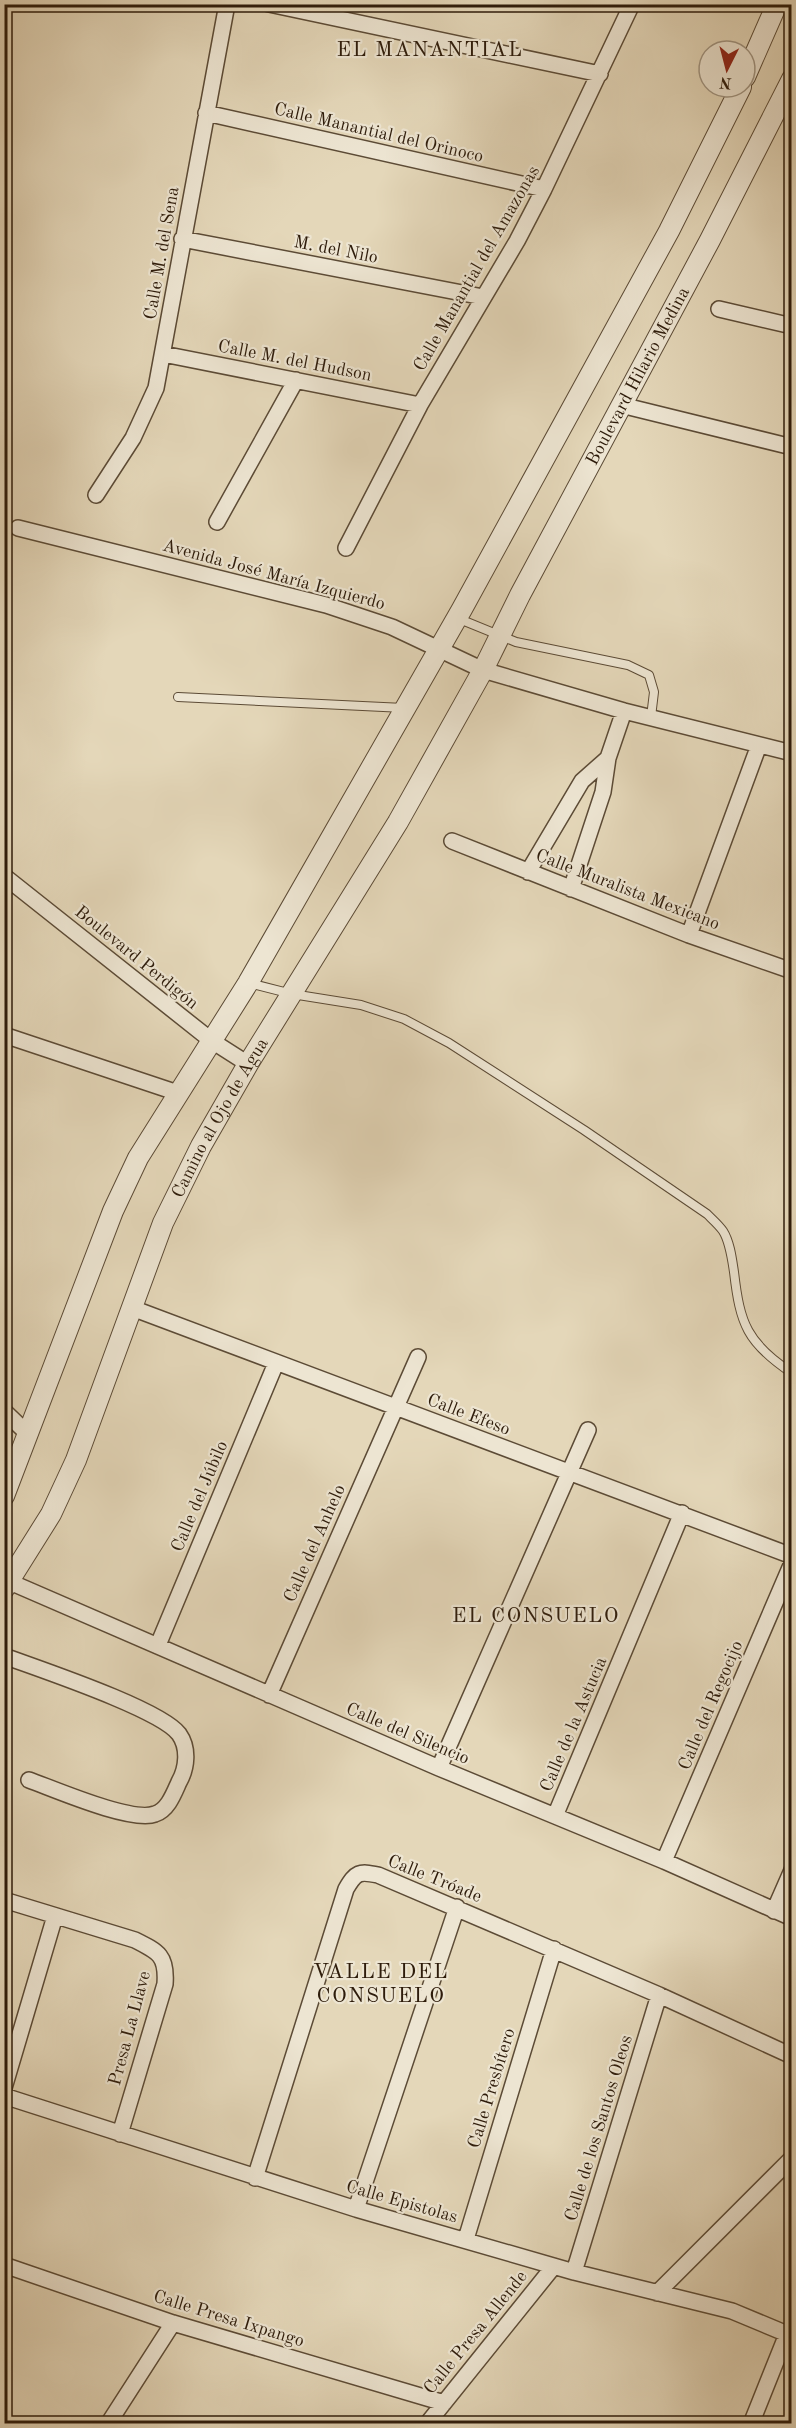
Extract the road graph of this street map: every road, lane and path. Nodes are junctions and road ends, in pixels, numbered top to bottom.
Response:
1 (227, 4) edge
2 (270, 4) edge
3 (632, 4) edge
4 (777, 4) edge
5 (757, 50) edge
6 (600, 74) junction
7 (792, 79) edge
8 (735, 99) edge
9 (206, 113) junction
10 (544, 189) junction
11 (182, 239) junction
12 (483, 297) junction
13 (719, 309) dead end
14 (792, 326) edge
15 (163, 354) junction
16 (296, 380) junction
17 (420, 405) junction
18 (621, 405) junction
19 (792, 447) edge
20 (96, 495) dead end
21 (217, 522) dead end
22 (18, 528) dead end
23 (346, 548) dead end
24 (457, 618) junction
25 (500, 637) junction
26 (440, 648) junction
27 (483, 670) junction
28 (178, 697) dead end
29 (406, 708) junction
30 (624, 711) junction
31 (651, 717) junction
32 (759, 745) junction
33 (792, 753) edge
34 (608, 758) junction
35 (452, 841) dead end
36 (528, 872) junction
37 (4, 876) edge
38 (571, 889) junction
39 (689, 935) junction
40 (792, 971) edge
41 (248, 983) junction
42 (292, 994) junction
43 (4, 1035) edge
44 (212, 1041) junction
45 (248, 1064) junction
46 (178, 1093) junction
47 (132, 1308) junction
48 (418, 1357) dead end
49 (276, 1363) junction
50 (792, 1373) edge
51 (395, 1407) junction
52 (4, 1412) edge
53 (588, 1430) dead end
54 (29, 1435) junction
55 (569, 1473) junction
56 (4, 1496) edge
57 (682, 1513) junction
58 (792, 1556) edge
59 (792, 1563) edge
60 (7, 1586) edge
61 (158, 1645) junction
62 (4, 1656) edge
63 (269, 1695) junction
64 (439, 1768) junction
65 (28, 1780) dead end
66 (555, 1816) junction
67 (664, 1861) junction
68 (792, 1870) edge
69 (4, 1900) edge
70 (457, 1907) junction
71 (774, 1911) junction
72 (55, 1916) junction
73 (792, 1918) edge
74 (554, 1949) junction
75 (658, 1995) junction
76 (792, 2056) edge
77 (4, 2088) edge
78 (4, 2096) edge
79 (120, 2134) junction
80 (788, 2168) edge
81 (255, 2178) junction
82 (356, 2209) junction
83 (466, 2239) junction
84 (4, 2265) edge
85 (554, 2266) junction
86 (574, 2272) junction
87 (657, 2293) junction
88 (174, 2323) junction
89 (789, 2335) edge
90 (444, 2403) junction
91 (108, 2424) edge
92 (427, 2424) edge
93 (751, 2424) edge

1 - 9 street, Calle M. del Sena
2 - 6 street
3 - 6 street, Calle Manantial del Amazonas
4 - 5 street
6 - 10 street, Calle Manantial del Amazonas
7 - 18 street, Boulevard Hilario Medina
8 - 24 street
9 - 10 street, Calle Manantial del Orinoco
9 - 11 street, Calle M. del Sena
10 - 12 street, Calle Manantial del Amazonas
11 - 12 street, M. del Nilo
11 - 15 street, Calle M. del Sena
12 - 17 street, Calle Manantial del Amazonas
13 - 14 street
15 - 16 street, Calle M. del Hudson
15 - 20 street, Calle M. del Sena
16 - 17 street, Calle M. del Hudson
16 - 21 street
17 - 23 street, Calle Manantial del Amazonas
18 - 19 street
18 - 25 street, Boulevard Hilario Medina
22 - 26 street, Avenida José María Izquierdo
24 - 25 lane
24 - 26 street
25 - 27 street, Boulevard Hilario Medina
25 - 31 lane
26 - 27 street, Avenida José María Izquierdo
26 - 29 street
27 - 30 street, Avenida José María Izquierdo
27 - 42 street, Camino al Ojo de Agua
28 - 29 lane
29 - 41 street
30 - 31 street, Avenida José María Izquierdo
30 - 34 street
31 - 32 street, Avenida José María Izquierdo
32 - 33 street, Avenida José María Izquierdo
32 - 39 street
34 - 36 street
34 - 38 street
35 - 36 street, Calle Muralista Mexicano
36 - 38 street, Calle Muralista Mexicano
37 - 44 street, Boulevard Perdigón
38 - 39 street, Calle Muralista Mexicano
39 - 40 street, Calle Muralista Mexicano
41 - 42 lane
41 - 44 street
42 - 45 street, Camino al Ojo de Agua
42 - 50 lane
43 - 46 street
44 - 45 street, Boulevard Perdigón
44 - 46 street
45 - 47 street, Camino al Ojo de Agua
46 - 54 street
47 - 49 street, Calle Efeso
47 - 60 street, Camino al Ojo de Agua
48 - 51 street, Calle del Anhelo
49 - 51 street, Calle Efeso
49 - 61 street, Calle del Júbilo
51 - 55 street, Calle Efeso
51 - 63 street, Calle del Anhelo
52 - 54 street
53 - 55 street
54 - 56 street
55 - 57 street, Calle Efeso
55 - 64 street
57 - 58 street, Calle Efeso
57 - 66 street, Calle de la Astucia
59 - 67 street, Calle del Regocijo
60 - 61 street, Calle del Silencio
61 - 63 street, Calle del Silencio
62 - 65 street
63 - 64 street, Calle del Silencio
64 - 66 street, Calle del Silencio
66 - 67 street, Calle del Silencio
67 - 71 street, Calle del Silencio
68 - 71 street
69 - 72 street, Presa La Llave
70 - 74 street, Calle Tróade
70 - 81 street, Calle Tróade
70 - 82 street
71 - 73 street, Calle del Silencio
72 - 77 street
72 - 79 street, Presa La Llave
74 - 75 street, Calle Tróade
74 - 83 street, Calle Presbítero
75 - 76 street, Calle Tróade
75 - 86 street, Calle de los Santos Oleos
78 - 79 street, Calle Epistolas
79 - 81 street, Calle Epistolas
80 - 87 street
81 - 82 street, Calle Epistolas
82 - 83 street, Calle Epistolas
83 - 85 street, Calle Epistolas
84 - 88 street, Calle Presa Ixpango
85 - 86 street, Calle Epistolas
85 - 90 street, Calle Presa Allende
86 - 87 street, Calle Epistolas
87 - 89 street, Calle Epistolas
88 - 90 street, Calle Presa Ixpango
88 - 91 street
89 - 93 street
90 - 92 street, Calle Presa Allende

